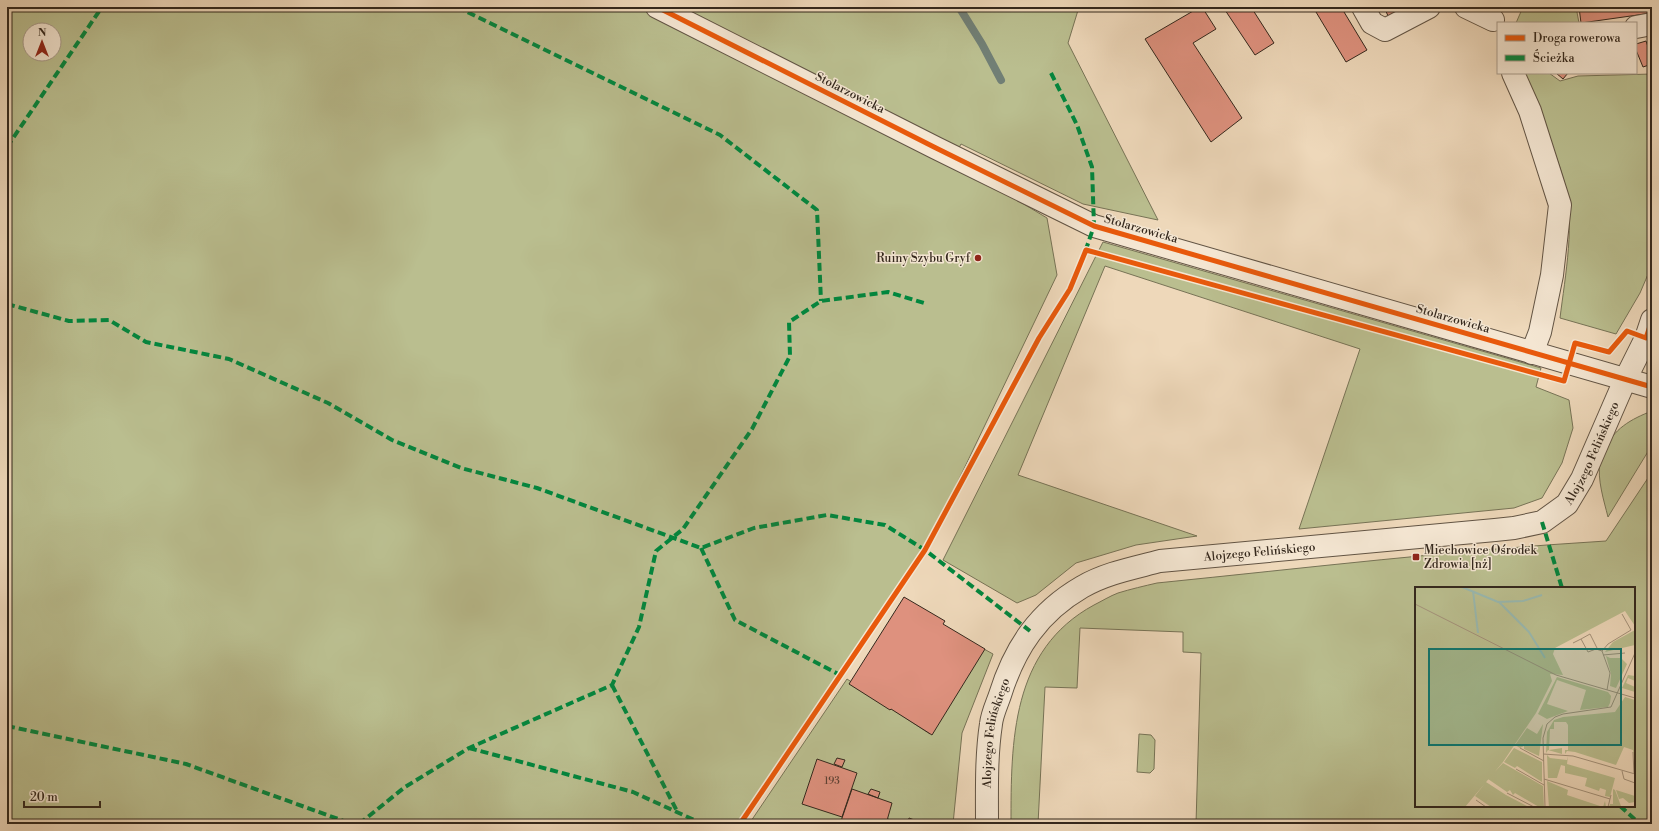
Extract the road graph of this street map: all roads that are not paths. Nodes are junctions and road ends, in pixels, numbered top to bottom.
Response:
1 (657, 7) edge
2 (1363, 7) edge
3 (1429, 7) edge
4 (1466, 7) edge
5 (1497, 20) edge
6 (1652, 24) edge
7 (1637, 27) edge
8 (1513, 74) edge
9 (1652, 320) edge
10 (1532, 353) junction
11 (1625, 380) junction
12 (1652, 387) edge
13 (988, 824) edge

1 - 10 street, Stolarzowicka
2 - 3 street
4 - 5 street
6 - 7 street
8 - 10 street
9 - 11 street, Alojzego Felińskiego
10 - 11 street, Stolarzowicka
11 - 12 street, Stolarzowicka
11 - 13 street, Alojzego Felińskiego

